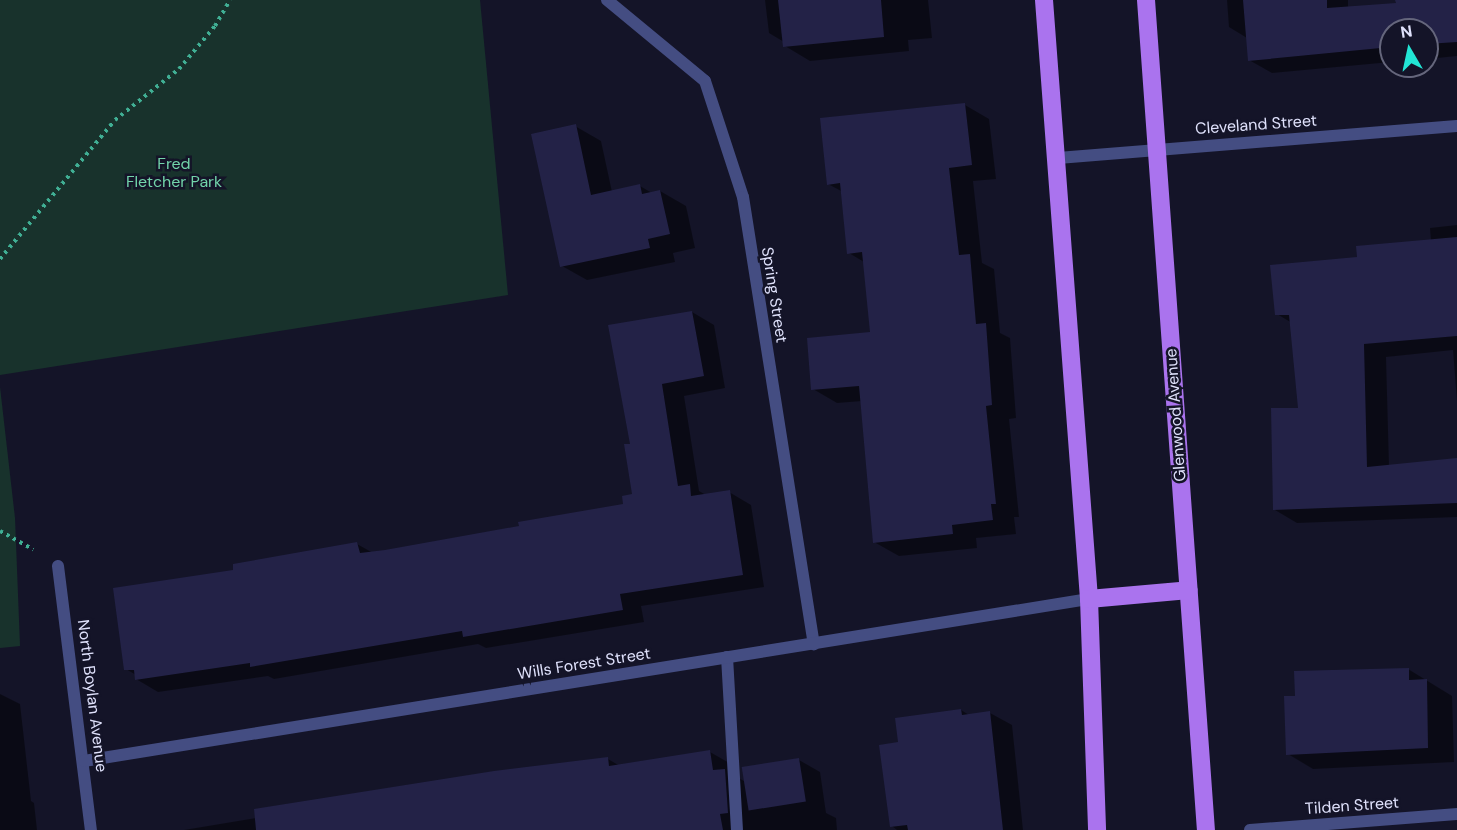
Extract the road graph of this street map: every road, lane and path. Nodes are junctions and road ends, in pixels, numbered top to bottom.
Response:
1 (230, 0) edge
2 (607, 0) edge
3 (1044, 0) edge
4 (1146, 0) edge
5 (1457, 126) edge
6 (1157, 148) junction
7 (1058, 158) junction
8 (0, 259) edge
9 (0, 531) edge
10 (58, 566) joint
11 (1189, 590) junction
12 (1089, 599) junction
13 (814, 644) junction
14 (727, 657) junction
15 (84, 761) junction
16 (1457, 814) edge
17 (91, 830) edge
18 (737, 830) edge
19 (1097, 830) edge
20 (1206, 830) edge
21 (1250, 830) edge

1 - 8 path
2 - 13 street, Spring Street
3 - 7 main road
4 - 6 main road, Glenwood Avenue
5 - 6 street, Cleveland Street
6 - 7 street, Cleveland Street
6 - 11 main road, Glenwood Avenue
7 - 12 main road
9 - 10 path
10 - 15 street, North Boylan Avenue
11 - 12 main road
11 - 20 main road, Glenwood Avenue
12 - 13 street, Wills Forest Street
12 - 19 main road
13 - 14 street, Wills Forest Street
14 - 15 street, Wills Forest Street
14 - 18 street
15 - 17 street, North Boylan Avenue
16 - 21 street, Tilden Street

